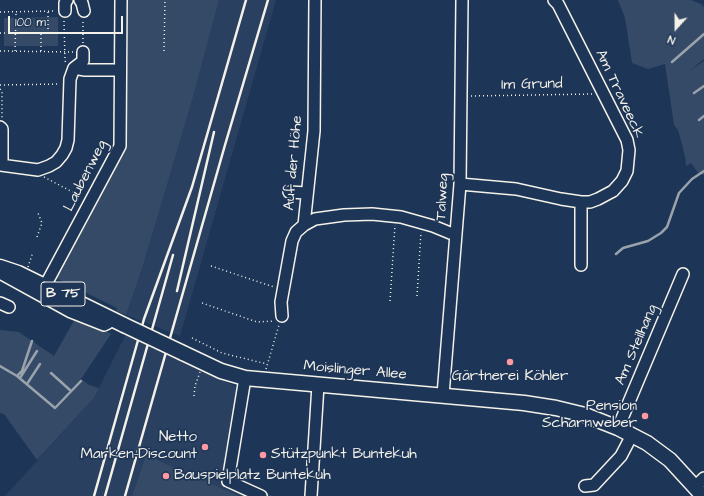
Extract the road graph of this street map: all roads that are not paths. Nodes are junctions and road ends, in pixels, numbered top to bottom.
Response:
1 (67, 0) edge
2 (121, 0) edge
3 (315, 0) edge
4 (462, 0) edge
5 (554, 0) edge
6 (64, 11) road end
7 (83, 52) road end
8 (74, 68) junction
9 (114, 70) dead end
10 (1, 128) edge
11 (1, 165) edge
12 (460, 184) junction
13 (289, 192) dead end
14 (307, 193) junction
15 (581, 202) junction
16 (304, 225) junction
17 (456, 234) junction
18 (581, 265) dead end
19 (0, 273) edge
20 (683, 274) dead end
21 (45, 286) junction
22 (111, 318) junction
23 (280, 318) road end
24 (245, 378) junction
25 (318, 385) junction
26 (444, 395) junction
27 (618, 428) junction
28 (632, 436) junction
29 (585, 486) dead end
30 (701, 487) edge
31 (261, 496) edge
32 (311, 496) edge

1 - 6 street
2 - 21 street, Laubenweg
3 - 14 street, Auf der Höhe
4 - 12 street, Talweg
5 - 15 street, Am Traveeck
7 - 8 street
8 - 9 street
8 - 11 street
10 - 11 street
12 - 15 street, Am Traveeck
12 - 17 street, Talweg
13 - 14 street
14 - 16 street, Auf der Höhe
15 - 18 street
16 - 17 street
16 - 23 street, Auf der Höhe
17 - 26 street, Talweg
19 - 21 main road, Moislinger Allee / B 75
19 - 22 street
20 - 27 street, Am Steilhang
21 - 22 main road, Moislinger Allee / B 75
22 - 24 main road, Moislinger Allee / B 75, bridge
24 - 25 main road, Moislinger Allee / B 75
24 - 31 street
25 - 26 main road, Moislinger Allee / B 75
25 - 32 street
26 - 27 main road, Moislinger Allee / B 75
27 - 28 main road, Moislinger Allee / B 75
28 - 29 street
28 - 30 main road, Moislinger Allee / B 75

